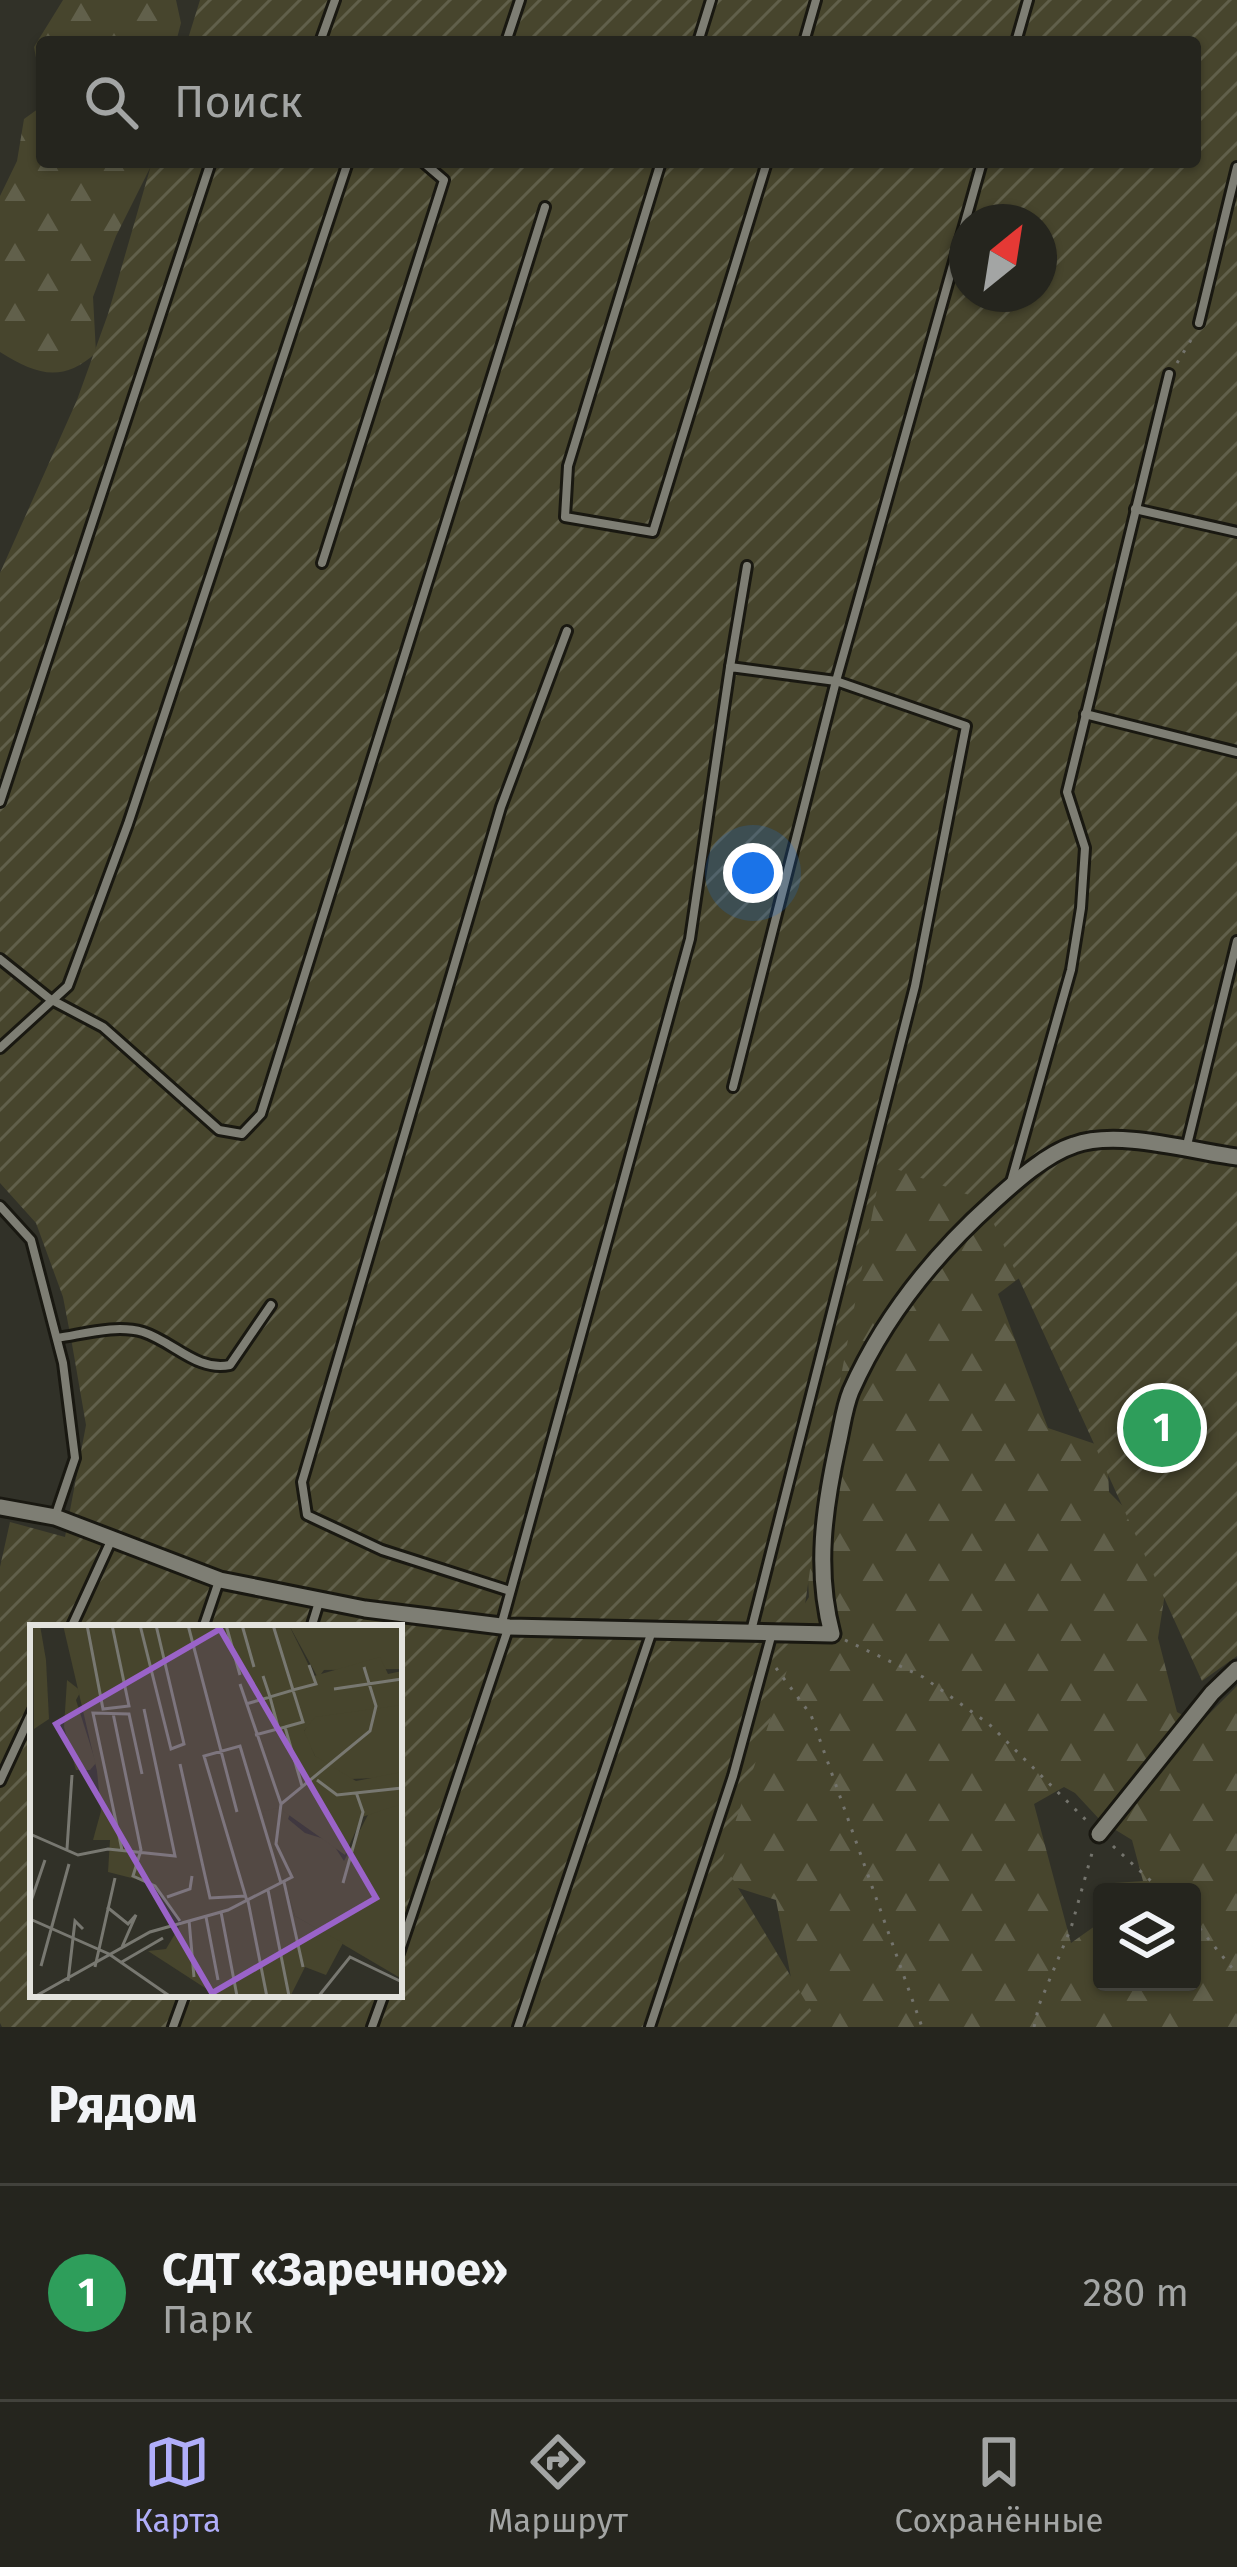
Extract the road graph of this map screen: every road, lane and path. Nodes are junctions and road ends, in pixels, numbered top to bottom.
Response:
1 (335, 0) edge
2 (520, 0) edge
3 (711, 0) edge
4 (816, 0) edge
5 (1028, 0) edge
6 (322, 36) edge
7 (508, 36) edge
8 (700, 36) edge
9 (805, 36) edge
10 (1018, 36) edge
11 (1237, 167) edge
12 (209, 168) edge
13 (346, 168) edge
14 (430, 168) edge
15 (659, 168) edge
16 (765, 168) edge
17 (980, 168) edge
18 (545, 207) dead end
19 (1199, 322) joint
20 (1169, 374) joint
21 (1135, 509) junction
22 (1237, 532) edge
23 (322, 563) dead end
24 (747, 566) dead end
25 (566, 631) dead end
26 (730, 667) junction
27 (836, 681) junction
28 (1085, 714) junction
29 (1237, 752) edge
30 (0, 802) edge
31 (1237, 940) edge
32 (0, 959) edge
33 (50, 999) junction
34 (0, 1048) edge
35 (733, 1087) dead end
36 (1186, 1150) junction
37 (1237, 1157) edge
38 (1009, 1188) junction
39 (0, 1206) edge
40 (271, 1305) dead end
41 (57, 1338) junction
42 (0, 1507) edge
43 (55, 1517) junction
44 (111, 1539) junction
45 (220, 1580) junction
46 (511, 1592) junction
47 (320, 1600) junction
48 (71, 1625) edge
49 (204, 1625) edge
50 (312, 1625) edge
51 (505, 1627) junction
52 (653, 1630) junction
53 (751, 1632) junction
54 (772, 1633) junction
55 (832, 1634) junction
56 (1237, 1669) edge
57 (30, 1716) edge
58 (0, 1781) edge
59 (1100, 1834) junction
60 (1153, 1883) edge
61 (1201, 1930) edge
62 (402, 1943) edge
63 (1237, 1974) edge
64 (184, 1997) edge
65 (383, 1997) edge
66 (173, 2027) edge
67 (372, 2027) edge
68 (518, 2027) edge
69 (650, 2027) edge
70 (922, 2027) edge
71 (1034, 2027) edge

1 - 6 lane
2 - 7 lane
3 - 8 lane
4 - 9 lane
5 - 10 lane
11 - 19 lane
12 - 30 lane
13 - 33 lane
14 - 23 lane
15 - 16 lane
17 - 27 lane
18 - 33 lane
19 - 20 path
20 - 21 lane
21 - 22 lane
21 - 28 lane
24 - 26 lane
25 - 46 lane
26 - 27 lane
26 - 46 lane
27 - 35 lane
27 - 53 lane
28 - 29 lane
28 - 38 lane
31 - 36 lane
32 - 33 lane
33 - 34 lane
36 - 37 street
36 - 38 street
38 - 55 street
39 - 41 lane
40 - 41 lane
41 - 43 lane
42 - 43 street
43 - 44 street
44 - 45 street
44 - 48 lane
45 - 47 street
45 - 49 lane
46 - 51 lane
47 - 50 lane
47 - 51 street
51 - 52 street
51 - 62 lane
52 - 53 street
52 - 68 lane
53 - 54 street
54 - 55 street
54 - 69 lane
54 - 70 path
55 - 59 path
56 - 59 street
57 - 58 lane
59 - 60 path
59 - 71 path
61 - 63 path
64 - 66 lane
65 - 67 lane

